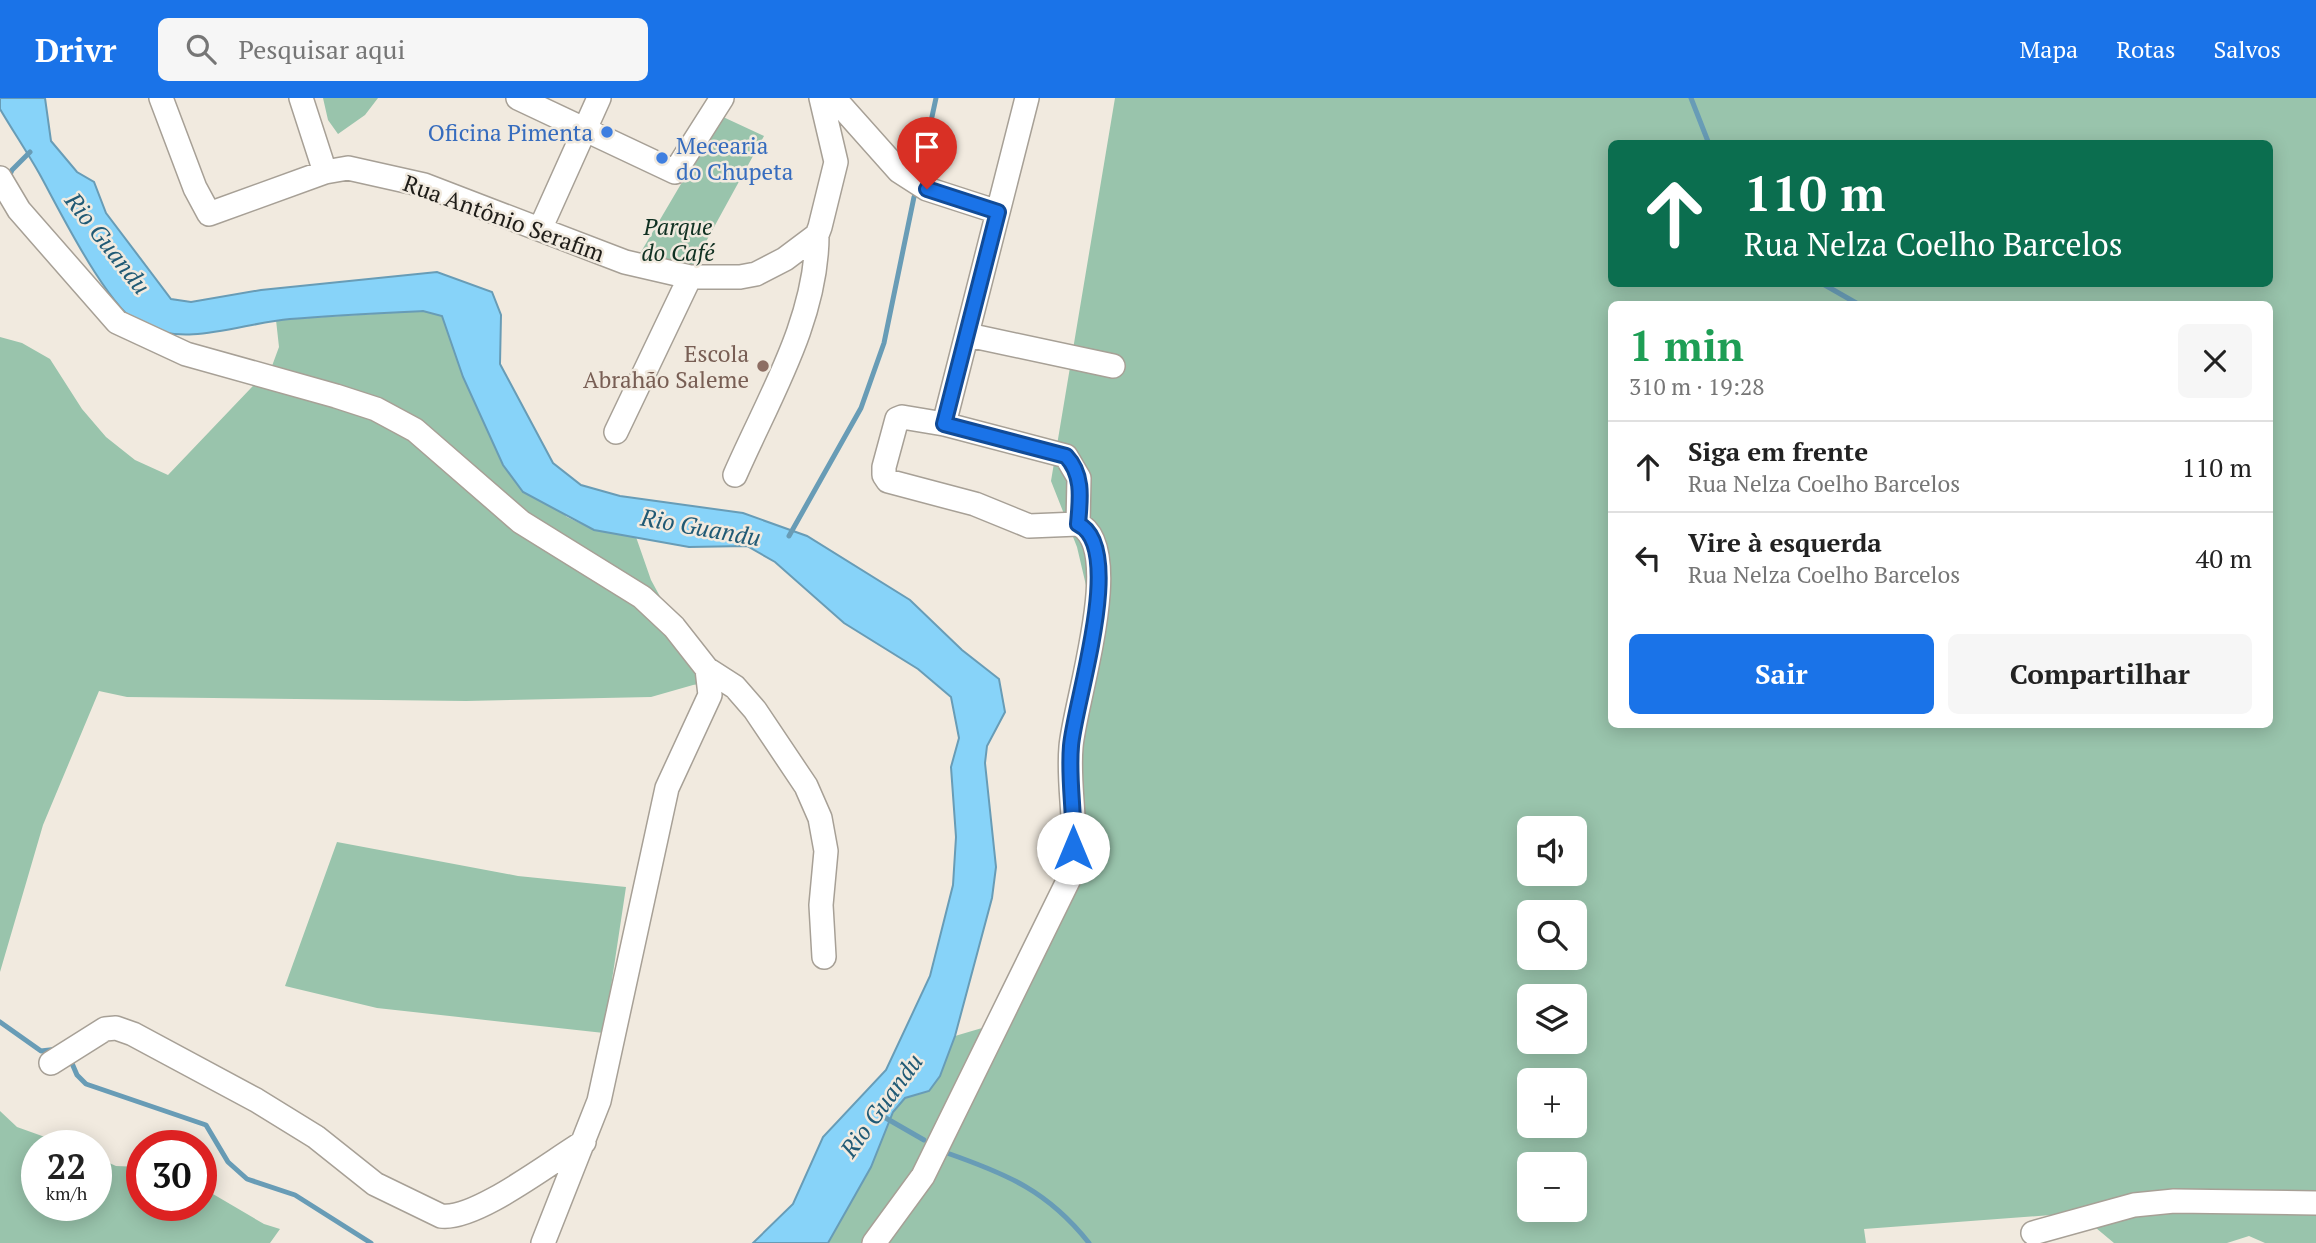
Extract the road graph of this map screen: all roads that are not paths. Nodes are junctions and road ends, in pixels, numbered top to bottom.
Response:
1 (161, 98) edge
2 (301, 98) edge
3 (518, 98) edge
4 (599, 98) edge
5 (722, 98) edge
6 (821, 98) edge
7 (834, 98) edge
8 (1027, 98) edge
9 (584, 130) junction
10 (325, 172) junction
11 (0, 178) edge
12 (998, 212) junction
13 (541, 227) junction
14 (817, 235) junction
15 (690, 276) junction
16 (968, 335) junction
17 (1113, 366) dead end
18 (944, 424) junction
19 (616, 432) dead end
20 (735, 475) dead end
21 (1078, 524) junction
22 (706, 668) junction
23 (824, 957) dead end
24 (51, 1063) dead end
25 (584, 1142) junction
26 (2316, 1203) edge
27 (2033, 1233) dead end
28 (543, 1243) edge
29 (874, 1243) edge

1 - 10 street, Rua Antônio Serafim
2 - 10 street
3 - 9 street
4 - 9 street
5 - 9 street
6 - 14 street
7 - 12 street
8 - 12 street
9 - 13 street
10 - 13 street, Rua Antônio Serafim
11 - 22 street
12 - 16 street
13 - 15 street, Rua Antônio Serafim
14 - 15 street, Rua Antônio Serafim
14 - 20 street
15 - 19 street
16 - 17 street
16 - 18 street
18 - 21 street
18 - 21 street
21 - 29 street
22 - 23 street
22 - 25 street
24 - 25 street
25 - 28 street
26 - 27 street

